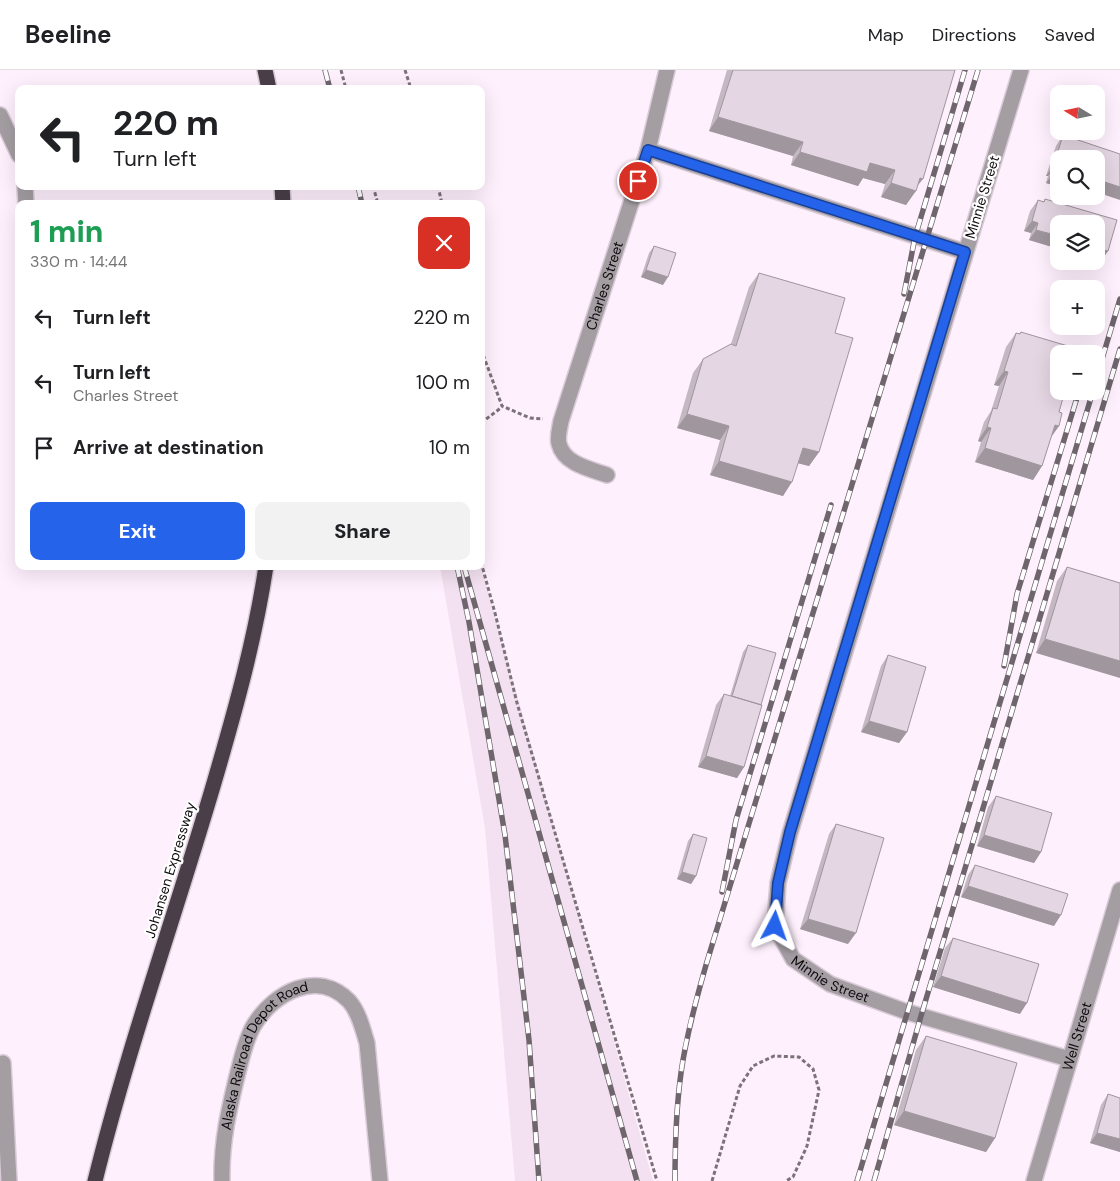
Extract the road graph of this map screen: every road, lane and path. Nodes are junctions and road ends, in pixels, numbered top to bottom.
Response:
1 (265, 70) edge
2 (341, 70) edge
3 (406, 70) edge
4 (667, 70) edge
5 (1022, 70) edge
6 (268, 85) edge
7 (345, 85) edge
8 (410, 85) edge
9 (0, 115) edge
10 (15, 147) edge
11 (648, 150) junction
12 (965, 252) junction
13 (485, 359) edge
14 (502, 406) junction
15 (485, 420) edge
16 (561, 420) junction
17 (607, 475) dead end
18 (265, 570) edge
19 (483, 570) edge
20 (1120, 890) edge
21 (1069, 1059) junction
22 (3, 1063) dead end
23 (8, 1181) edge
24 (95, 1181) edge
25 (222, 1181) edge
26 (380, 1181) edge
27 (657, 1181) edge
28 (712, 1181) edge
29 (786, 1181) edge
30 (1034, 1181) edge

1 - 6 highway
2 - 7 path
3 - 8 path
4 - 11 street, Charles Street
5 - 12 street, Minnie Street
9 - 10 street
11 - 12 street
11 - 16 street, Charles Street
12 - 21 street, Minnie Street
13 - 14 path
14 - 15 path
14 - 16 path
16 - 17 street, Charles Street
18 - 24 highway, Johansen Expressway
19 - 27 path
20 - 21 street, Well Street
21 - 30 street, Well Street
22 - 23 street
25 - 26 street, Alaska Railroad Depot Road
28 - 29 path

